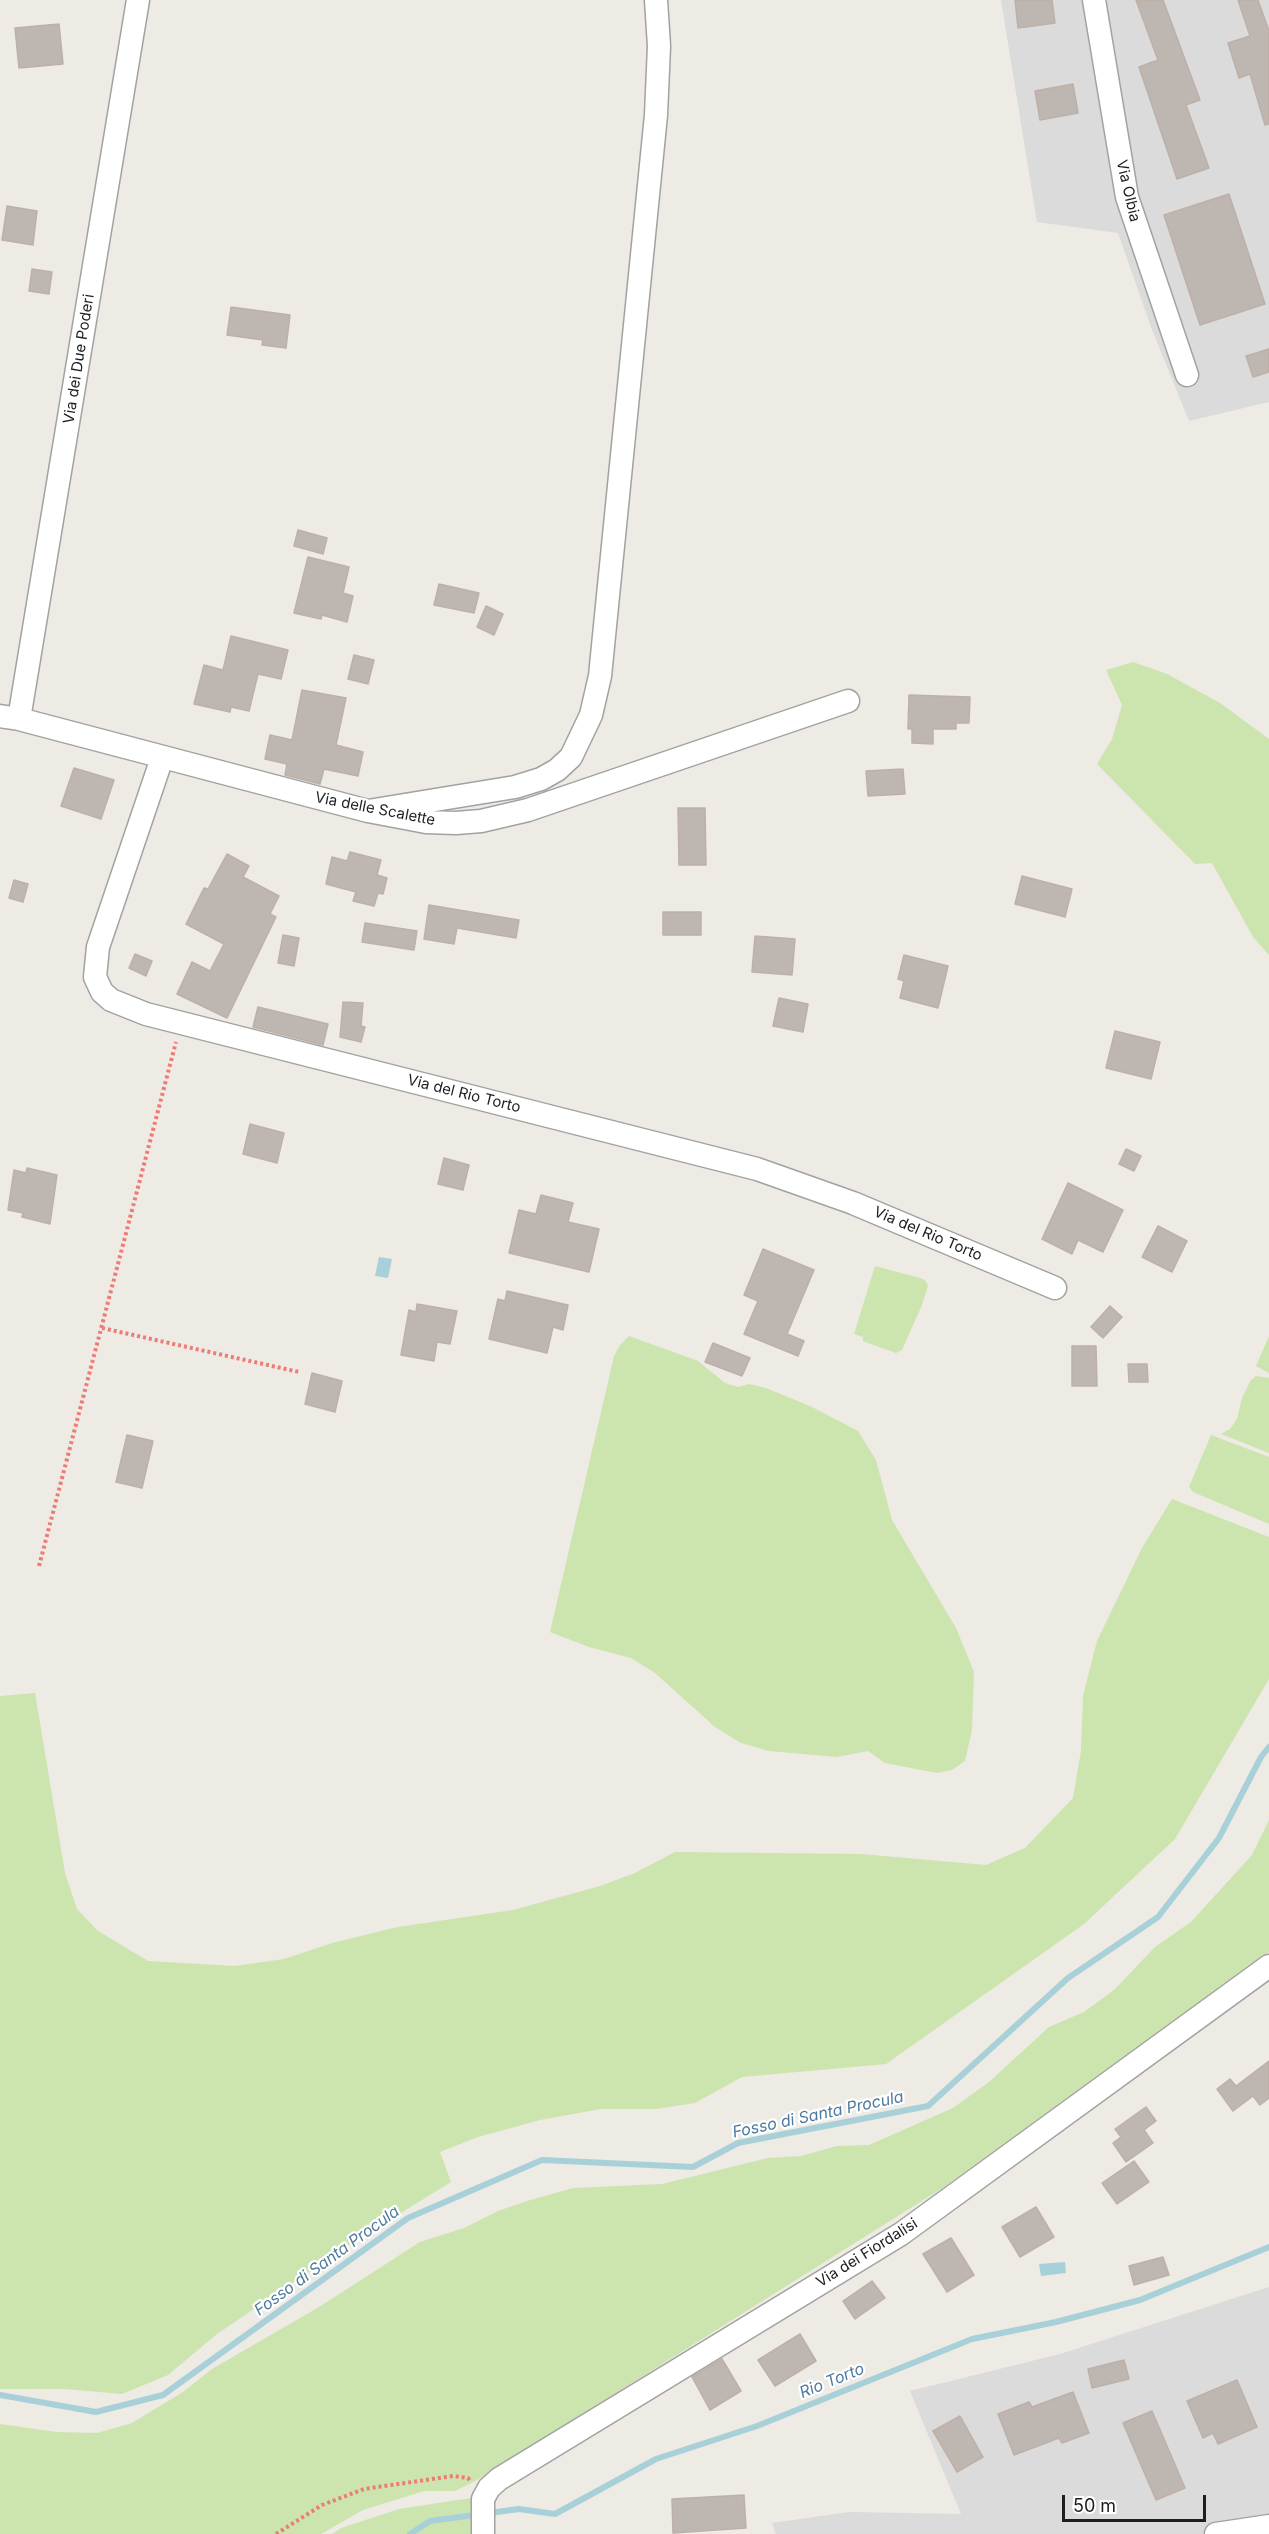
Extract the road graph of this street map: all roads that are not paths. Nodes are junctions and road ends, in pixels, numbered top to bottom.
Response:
1 (138, 0) edge
2 (656, 0) edge
3 (1094, 0) edge
4 (1187, 375) dead end
5 (848, 701) dead end
6 (10, 717) edge
7 (162, 758) junction
8 (368, 811) junction
9 (1055, 1288) dead end
10 (1269, 1966) edge
11 (1269, 2526) edge
12 (1240, 2533) edge
13 (483, 2534) edge
14 (1216, 2534) edge

1 - 6 street, Via dei Due Poderi
2 - 8 street
3 - 4 street, Via Olbia
5 - 8 street, Via delle Scalette
6 - 7 street, Via delle Scalette
7 - 8 street, Via delle Scalette
7 - 9 street, Via del Rio Torto
10 - 13 street, Via dei Fiordalisi
11 - 12 street
12 - 14 street

